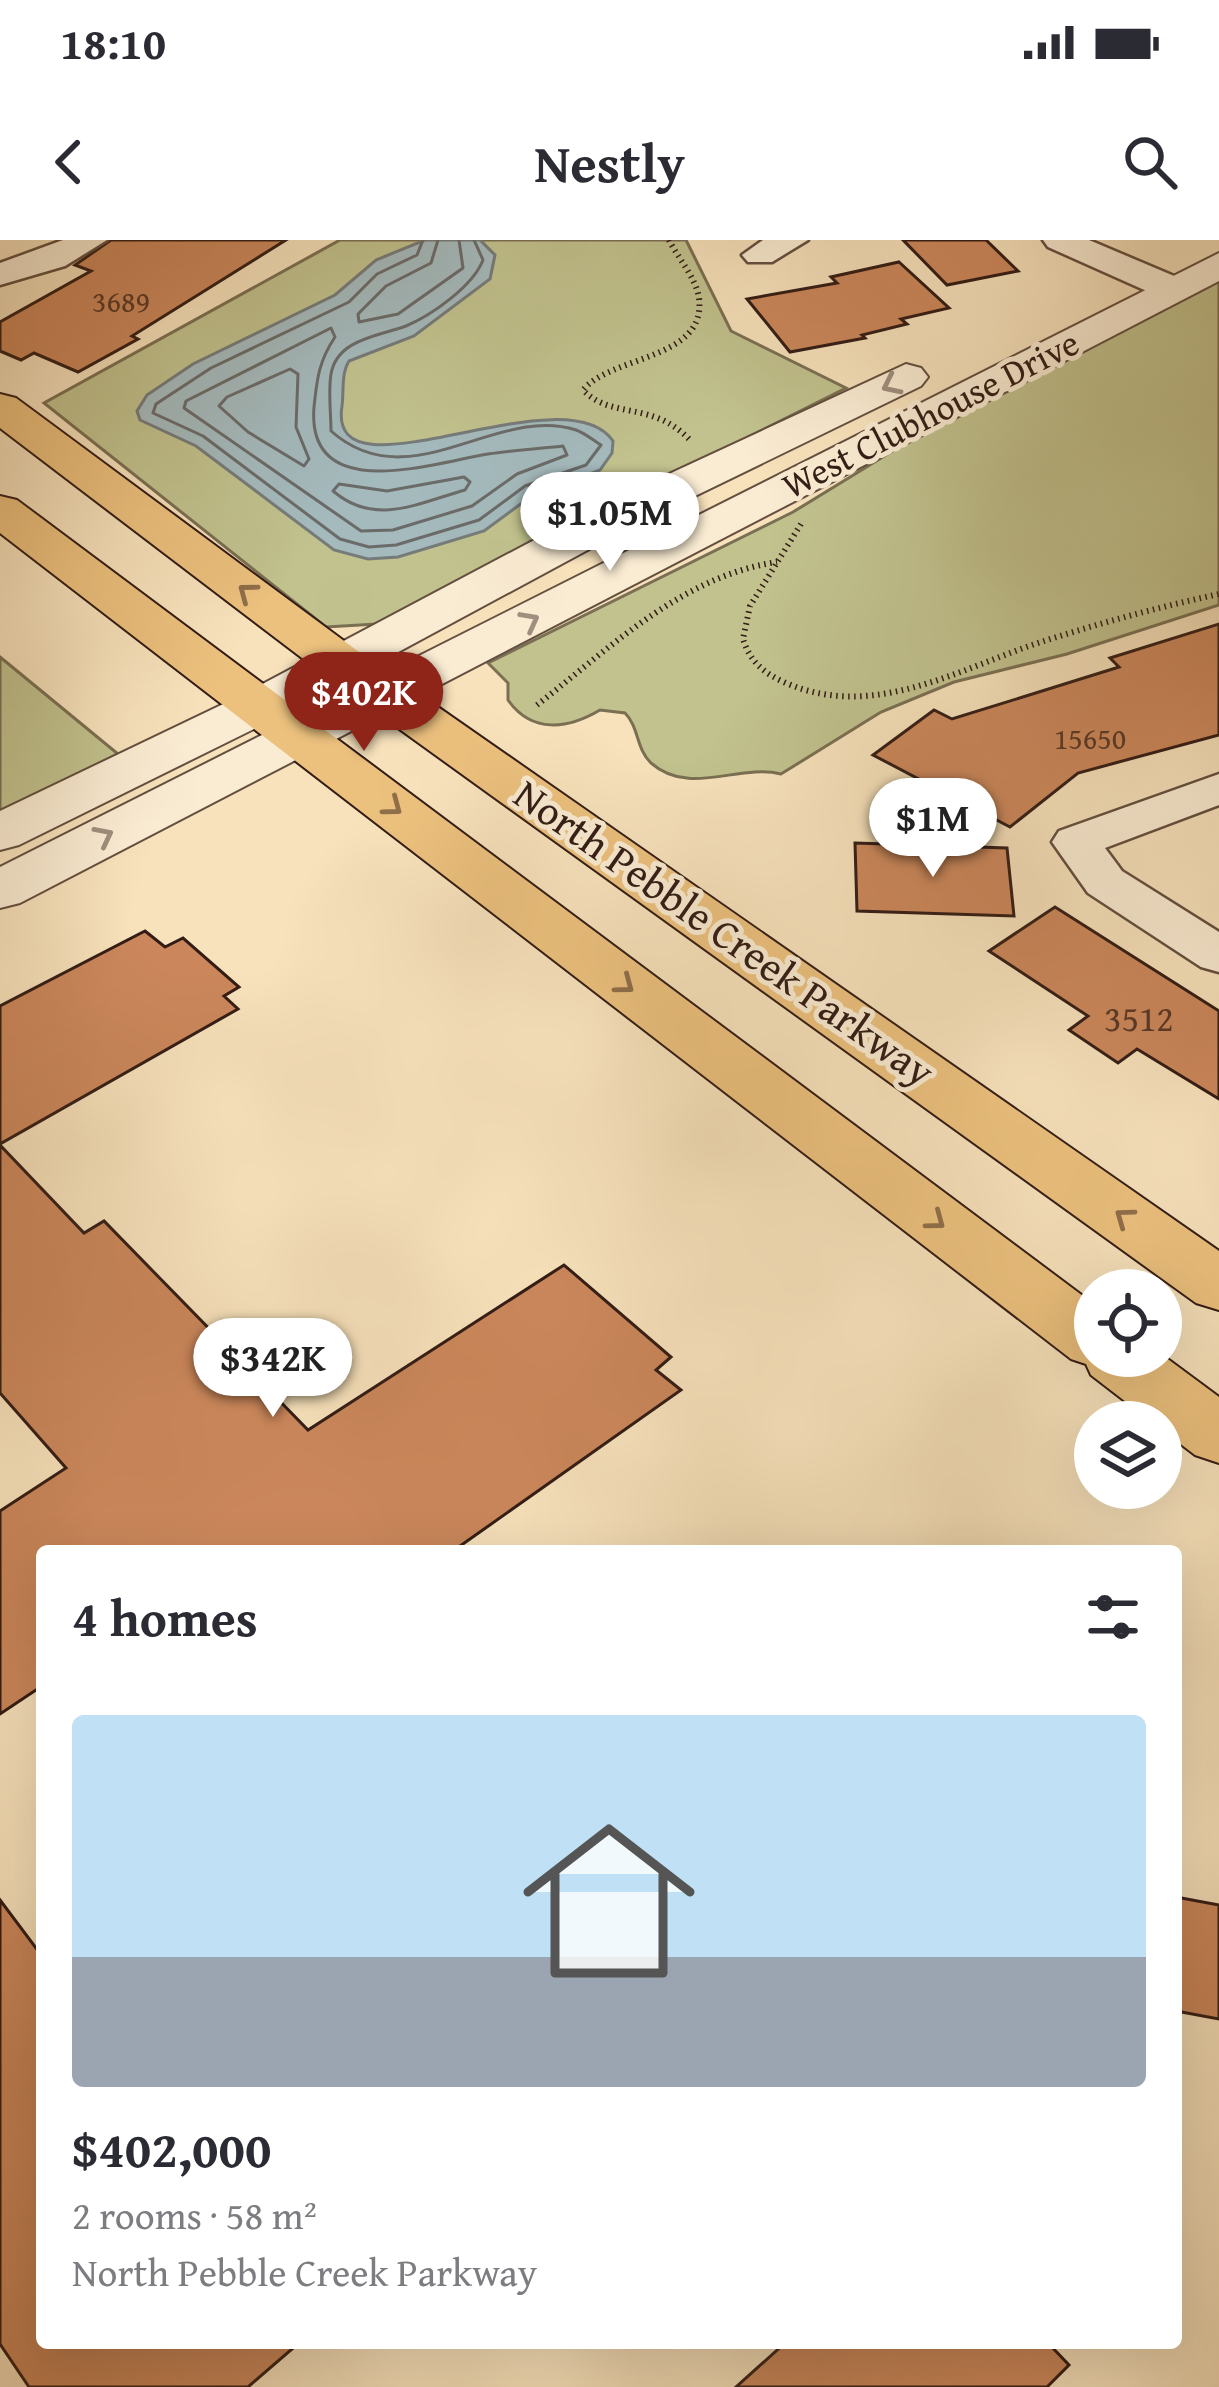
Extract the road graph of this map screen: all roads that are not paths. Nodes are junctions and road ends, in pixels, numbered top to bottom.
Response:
1 (90, 240) edge
2 (1060, 240) edge
3 (1184, 240) edge
4 (1219, 265) edge
5 (1126, 269) junction
6 (0, 274) edge
7 (1173, 289) junction
8 (0, 407) edge
9 (0, 510) edge
10 (604, 522) junction
11 (658, 554) junction
12 (364, 678) junction
13 (279, 721) junction
14 (1219, 789) edge
15 (0, 833) edge
16 (0, 890) edge
17 (1219, 955) edge
18 (1219, 1286) edge
19 (1074, 1325) edge
20 (1142, 1377) edge
21 (1219, 1435) edge

1 - 6 street
2 - 5 street
3 - 5 street, West Clubhouse Drive
4 - 7 street, West Clubhouse Drive
5 - 7 street
5 -> 10 street, West Clubhouse Drive
7 - 11 street, West Clubhouse Drive
12 -> 8 main road, North Pebble Creek Parkway
9 - 13 main road
10 - 11 street
10 - 12 street, West Clubhouse Drive
12 -> 11 street, West Clubhouse Drive
12 - 13 street, West Clubhouse Drive
18 -> 12 main road, North Pebble Creek Parkway
13 - 15 street, West Clubhouse Drive
16 -> 13 street, West Clubhouse Drive
13 -> 19 main road
14 - 17 street
20 - 21 main road

